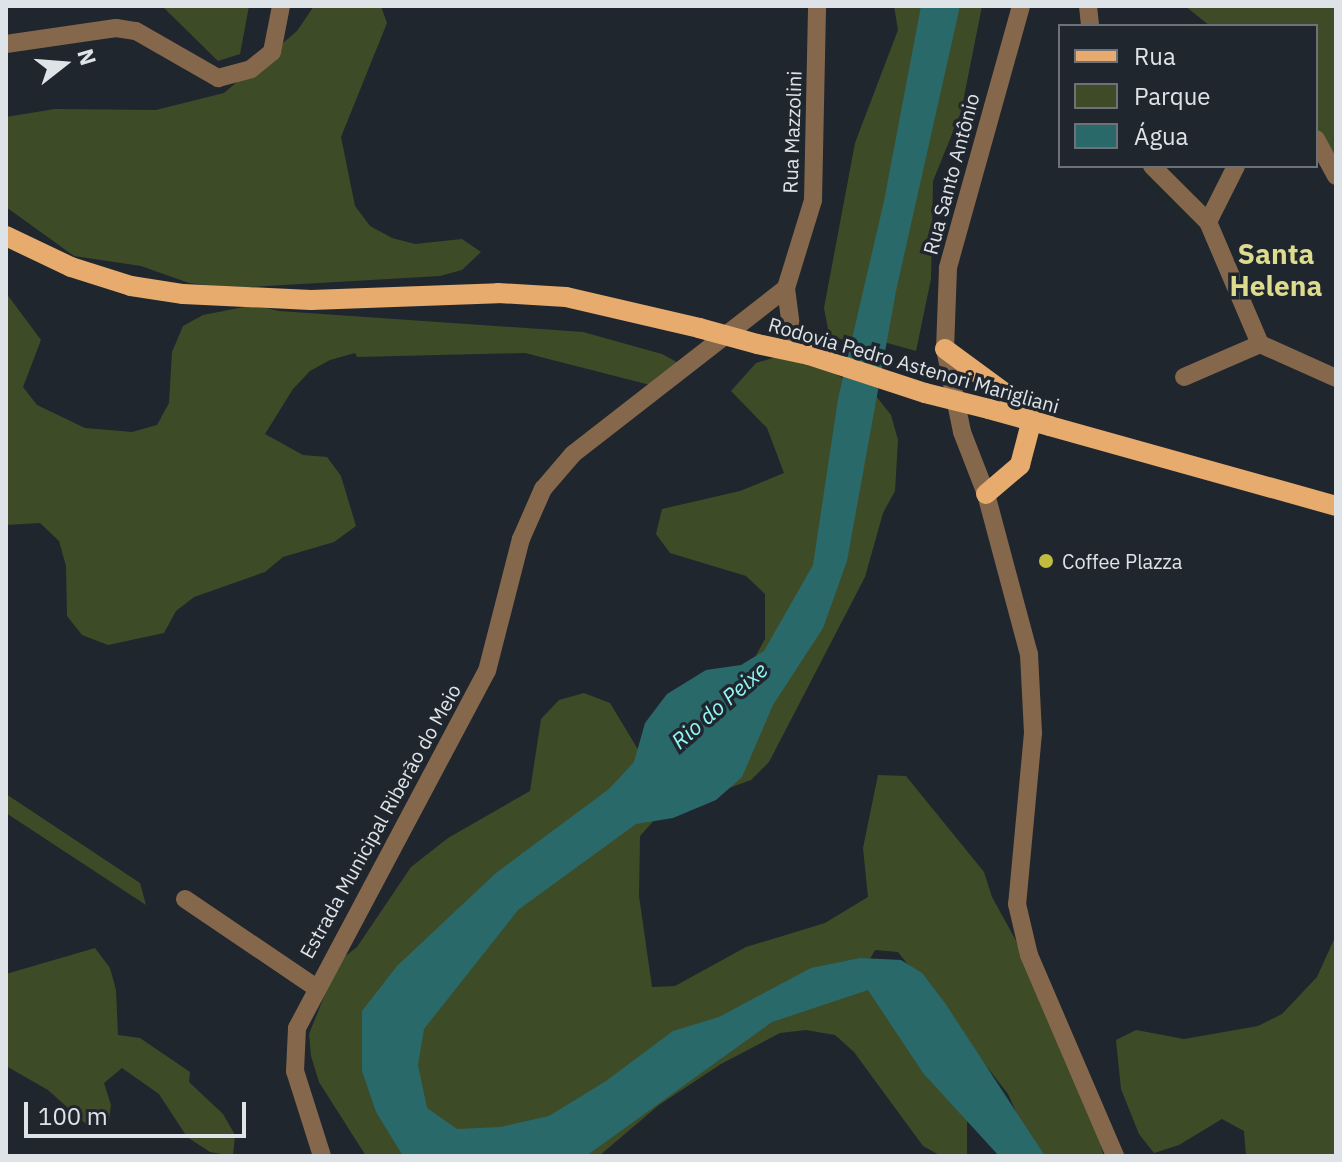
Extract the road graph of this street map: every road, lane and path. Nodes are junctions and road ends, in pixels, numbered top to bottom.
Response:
1 (281, 6) edge
2 (817, 6) edge
3 (1021, 6) edge
4 (6, 44) edge
5 (1318, 143) edge
6 (1154, 168) edge
7 (1235, 168) edge
8 (1336, 176) edge
9 (1208, 222) junction
10 (6, 236) edge
11 (786, 288) junction
12 (1260, 344) junction
13 (945, 349) junction
14 (802, 353) junction
15 (1184, 377) dead end
16 (1336, 378) edge
17 (1040, 426) junction
18 (986, 494) junction
19 (1336, 506) edge
20 (185, 899) dead end
21 (315, 987) junction
22 (322, 1156) edge
23 (1115, 1156) edge

1 - 4 street
2 - 11 street, Rua Mazzolini
3 - 13 street, Rua Santo Antônio
5 - 8 street
6 - 9 street
7 - 9 street
9 - 12 street
10 - 14 main road, Rodovia Pedro Astenori Marigliani, bridge
11 - 14 street, Rua Mazzolini
11 - 21 street, Estrada Municipal Riberão do Meio
12 - 15 street
12 - 16 street
13 - 17 main road
13 - 18 street, Rua Santo Antônio
14 - 17 main road, Rodovia Pedro Astenori Marigliani, bridge
17 - 18 main road
17 - 19 main road, Rodovia Pedro Astenori Marigliani
18 - 23 street, Rua Santo Antônio
20 - 21 street
21 - 22 street, Estrada Municipal Riberão do Meio

